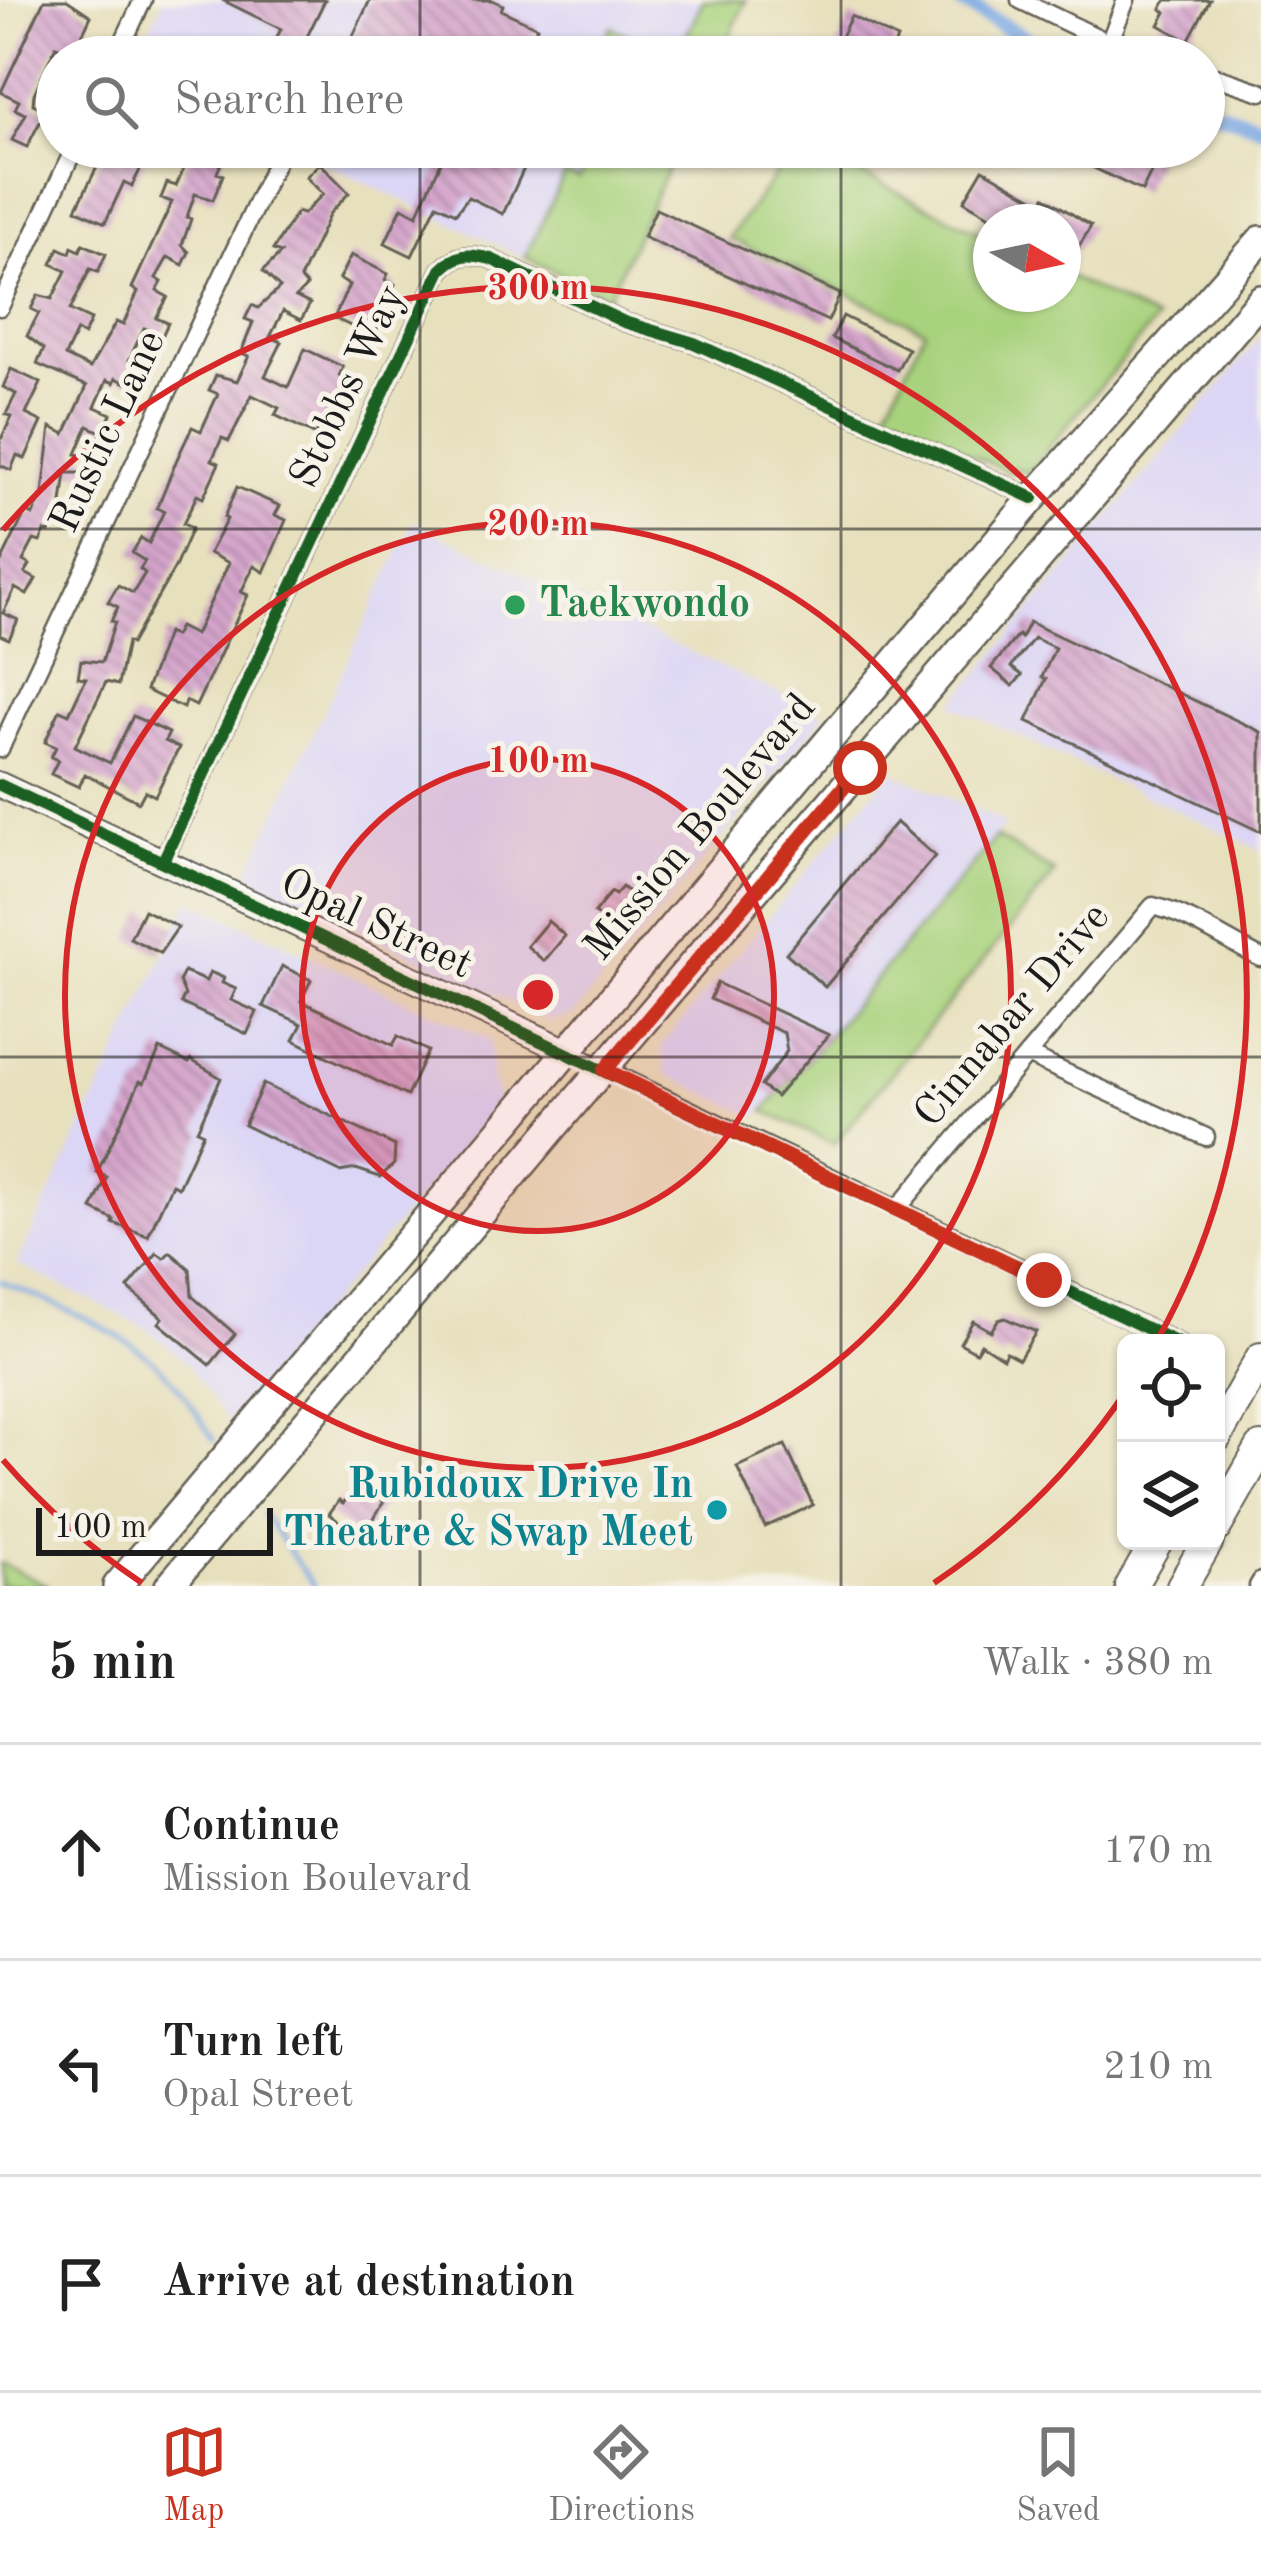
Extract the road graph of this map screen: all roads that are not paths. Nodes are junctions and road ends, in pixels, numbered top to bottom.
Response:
1 (143, 0) edge
2 (1020, 0) edge
3 (1126, 0) edge
4 (126, 36) edge
5 (1095, 36) edge
6 (1112, 36) edge
7 (1225, 80) edge
8 (1261, 92) edge
9 (64, 168) edge
10 (273, 168) edge
11 (1261, 239) edge
12 (1261, 298) edge
13 (0, 307) edge
14 (1034, 498) junction
15 (0, 748) edge
16 (0, 785) edge
17 (164, 861) junction
18 (1261, 958) edge
19 (567, 1052) junction
20 (1027, 1054) junction
21 (605, 1070) junction
22 (1206, 1137) dead end
23 (897, 1209) junction
24 (1159, 1334) edge
25 (1261, 1358) edge
26 (1225, 1421) edge
27 (1261, 1448) edge
28 (1225, 1511) edge
29 (1152, 1550) edge
30 (1203, 1550) edge
31 (117, 1586) edge
32 (169, 1586) edge
33 (1131, 1586) edge
34 (1183, 1586) edge

1 - 4 street
2 - 5 street
3 - 6 street
7 - 8 street
9 - 13 street
10 - 15 street, Rustic Lane
11 - 14 main road, Mission Boulevard
12 - 21 main road, Mission Boulevard
14 - 17 street, Stobbs Way
14 - 19 main road, Mission Boulevard
16 - 17 street, Opal Street
17 - 19 street, Opal Street
18 - 20 street, Cinnabar Drive
19 - 21 street, Opal Street
19 - 31 main road, Mission Boulevard
20 - 22 street
20 - 23 street, Cinnabar Drive
21 - 23 street, Opal Street
21 - 32 main road, Mission Boulevard
23 - 24 street, Opal Street
25 - 26 highway
27 - 28 highway
29 - 33 highway
30 - 34 highway

